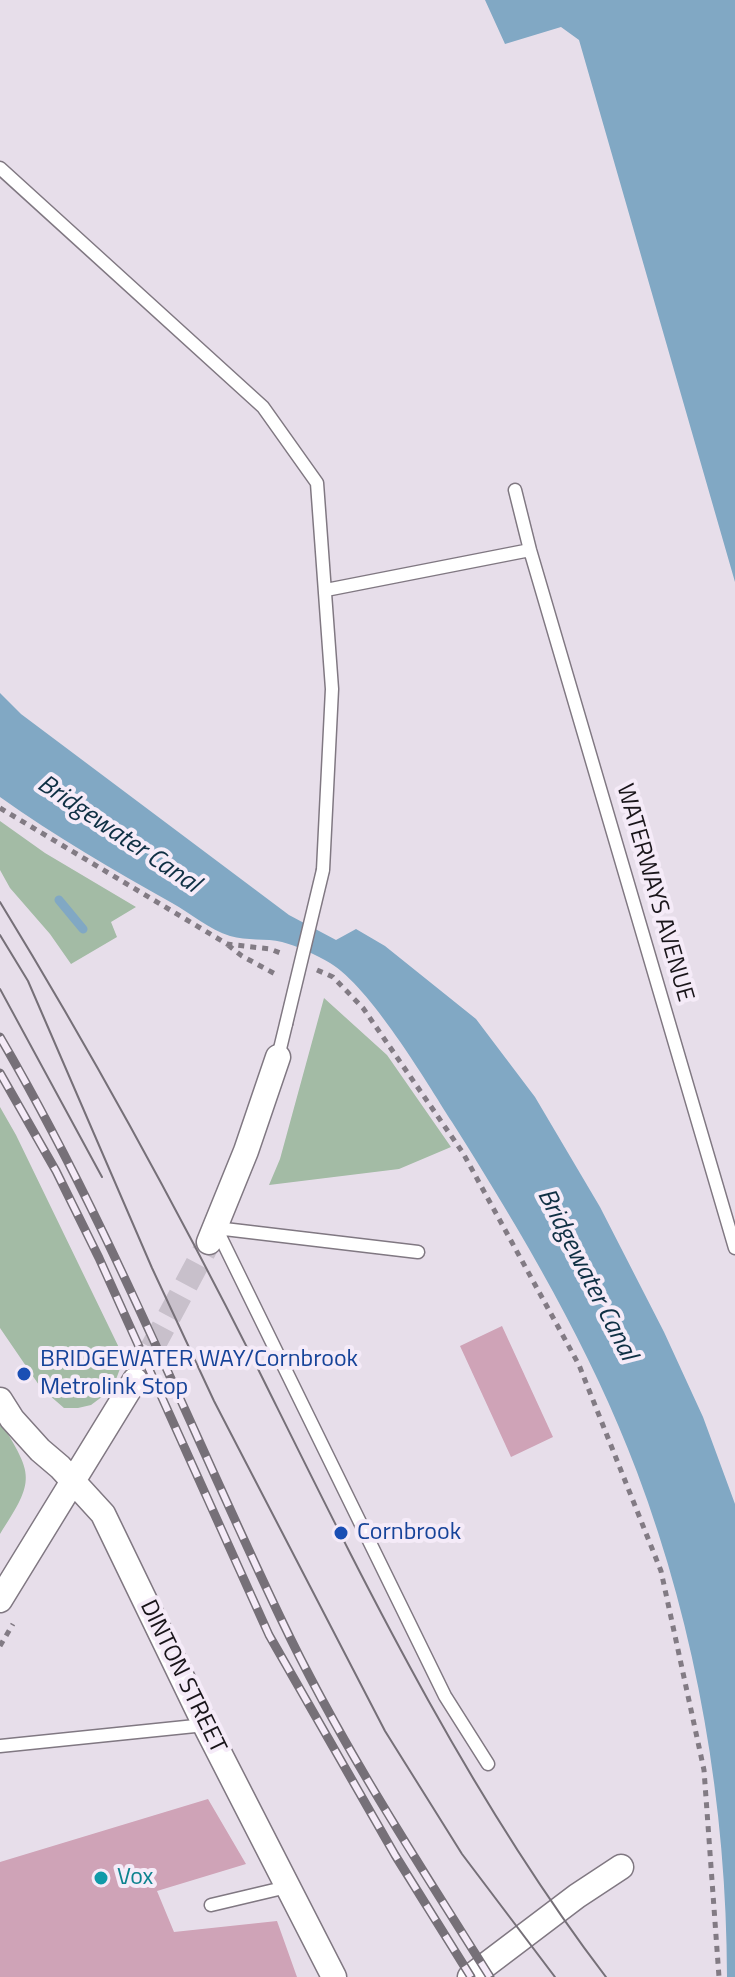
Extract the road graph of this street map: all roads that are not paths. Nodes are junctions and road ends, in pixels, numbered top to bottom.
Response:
1 (0, 168) edge
2 (515, 490) dead end
3 (530, 550) junction
4 (326, 590) junction
5 (278, 1057) joint
6 (212, 1235) junction
7 (735, 1248) edge
8 (418, 1252) dead end
9 (135, 1380) tunnel mouth
10 (0, 1400) edge
11 (73, 1482) junction
12 (31, 1549) junction
13 (0, 1575) edge
14 (0, 1600) edge
15 (205, 1725) junction
16 (0, 1746) edge
17 (488, 1764) dead end
18 (621, 1867) dead end
19 (287, 1887) junction
20 (211, 1905) dead end
21 (334, 1977) edge
22 (470, 1977) edge

1 - 4 lane
2 - 3 lane, WATERWAYS AVENUE
3 - 4 lane
3 - 7 lane, WATERWAYS AVENUE
4 - 5 lane, bridge
5 - 6 street
6 - 8 lane
6 - 17 lane
9 - 11 street
10 - 11 street, DINTON STREET
11 - 12 street
11 - 15 street, DINTON STREET
12 - 13 street
12 - 14 street
15 - 16 lane
15 - 19 street, DINTON STREET
18 - 22 street
19 - 20 lane
19 - 21 street, DINTON STREET

